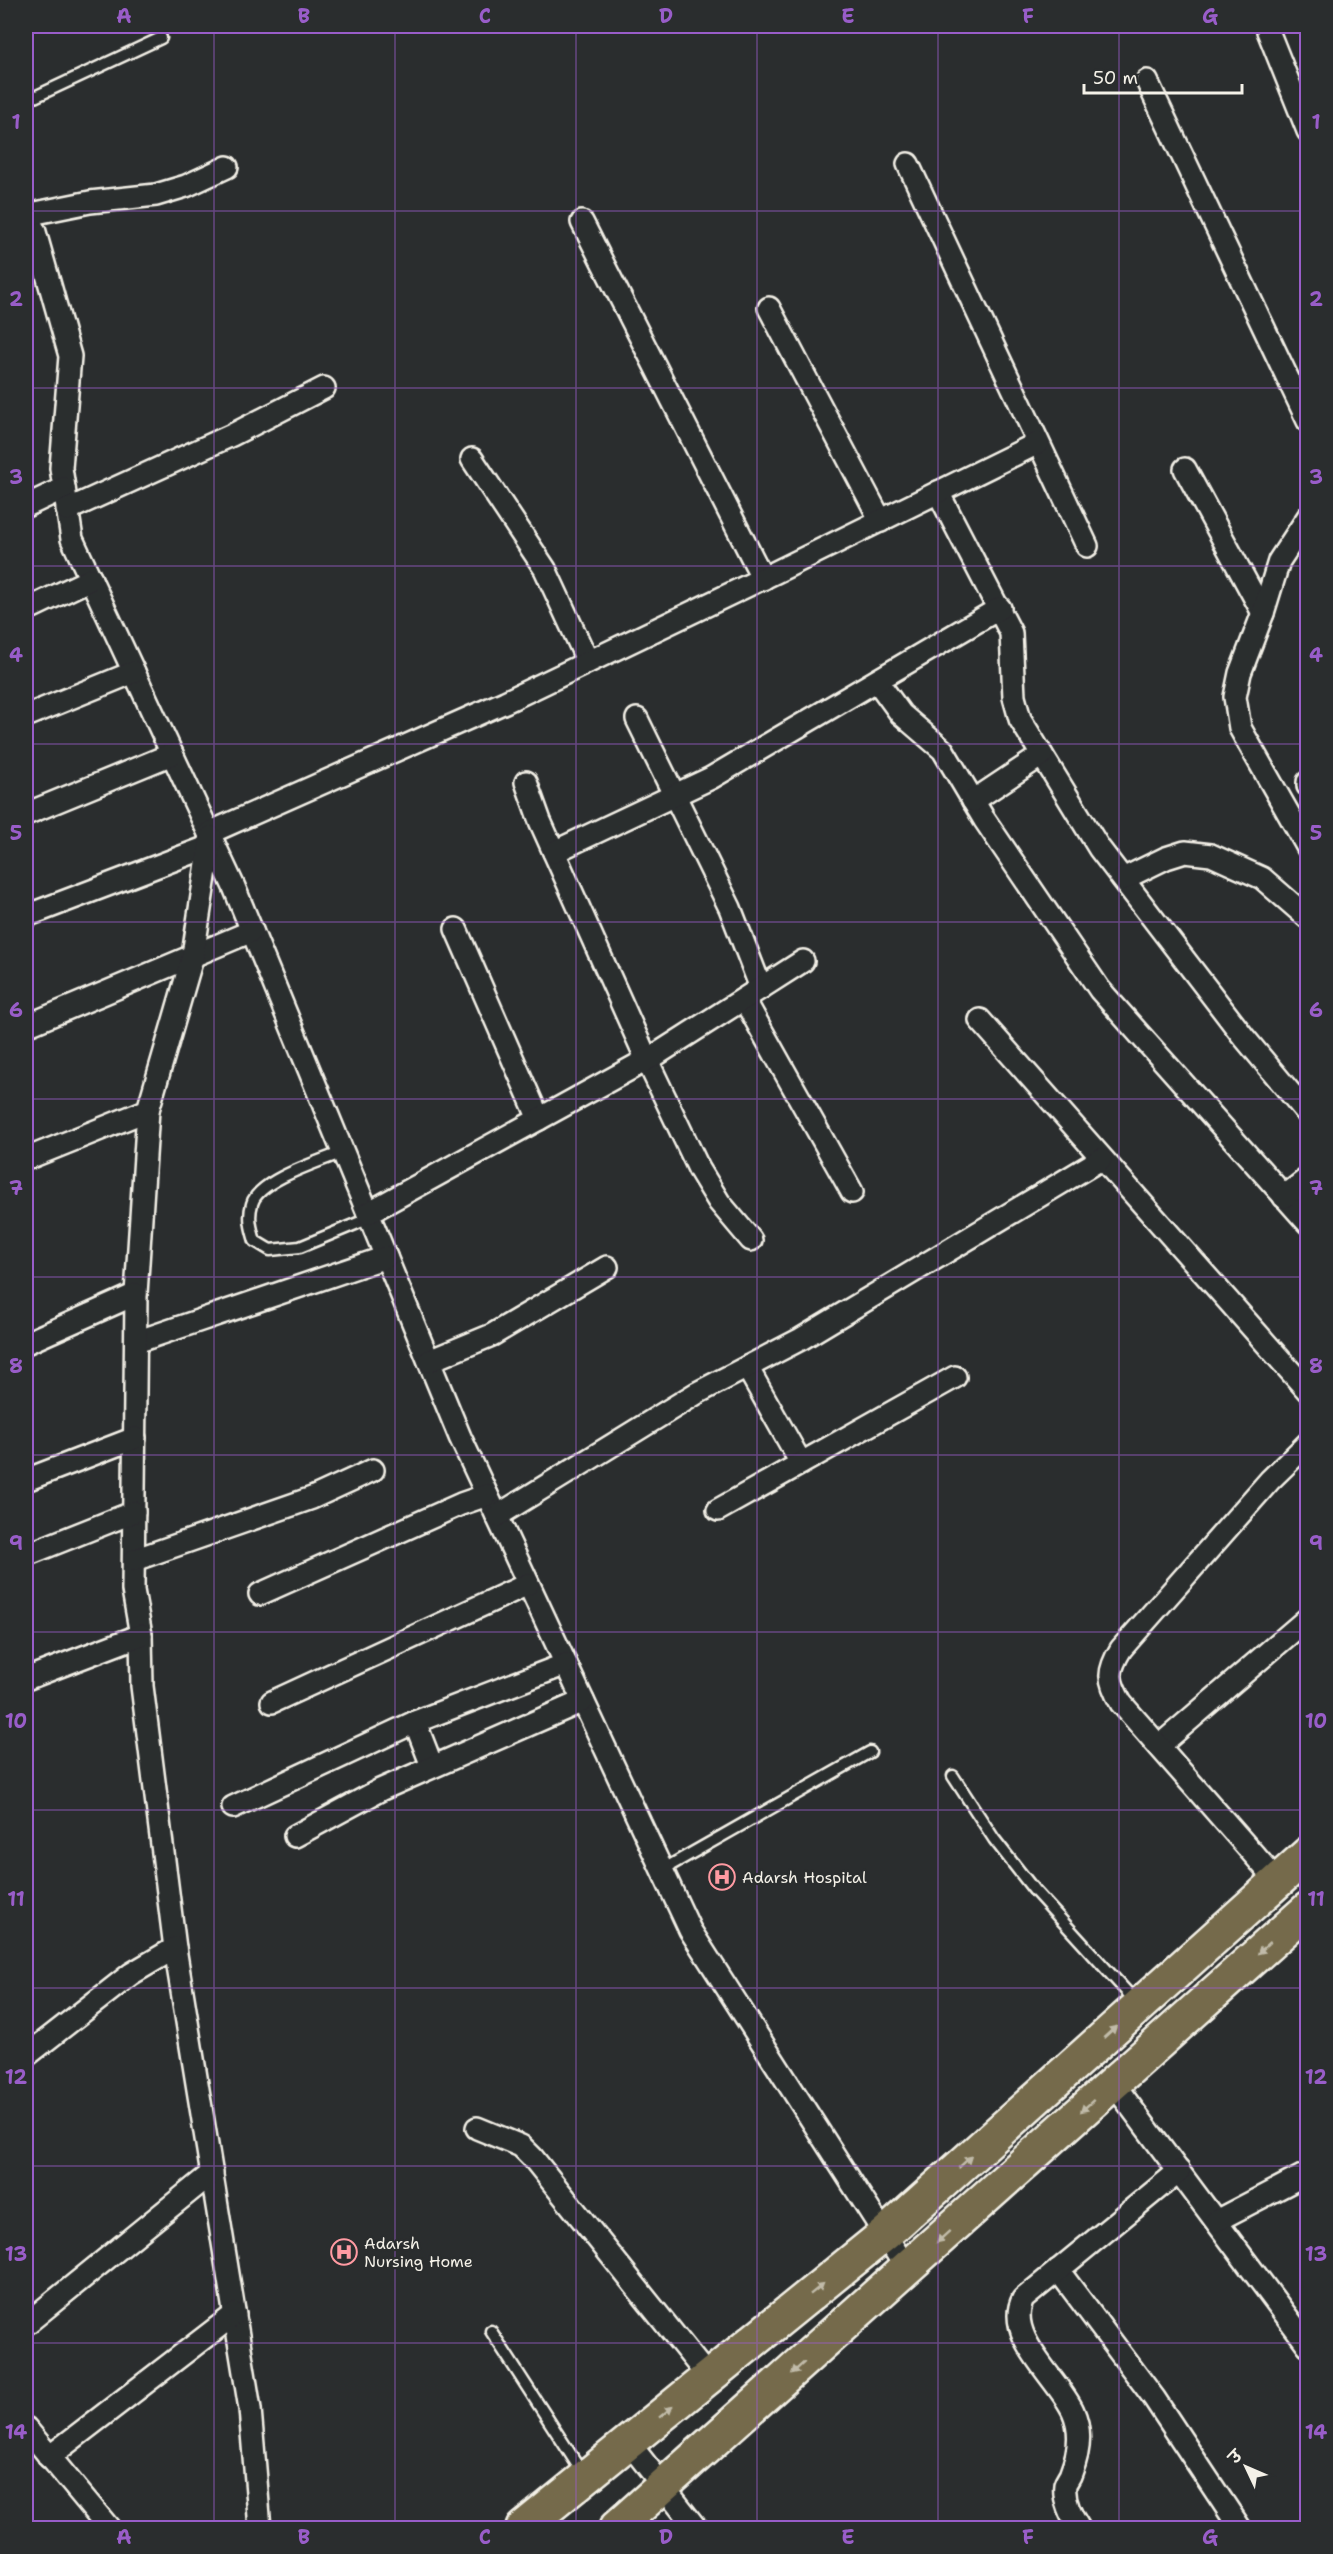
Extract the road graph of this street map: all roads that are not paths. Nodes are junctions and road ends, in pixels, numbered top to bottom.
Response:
1 (1268, 31) dead end
2 (161, 38) dead end
3 (1147, 81) dead end
4 (26, 101) edge
5 (1308, 131) edge
6 (908, 164) dead end
7 (227, 166) dead end
8 (26, 214) edge
9 (582, 222) dead end
10 (769, 308) dead end
11 (324, 388) dead end
12 (1308, 421) edge
13 (1038, 442) junction
14 (472, 459) dead end
15 (1185, 469) dead end
16 (64, 488) junction
17 (938, 492) junction
18 (26, 506) edge
19 (67, 510) junction
20 (1308, 517) edge
21 (881, 521) junction
22 (1087, 546) dead end
23 (91, 579) junction
24 (763, 579) junction
25 (1000, 608) junction
26 (26, 610) edge
27 (1263, 613) junction
28 (588, 662) junction
29 (134, 672) junction
30 (877, 681) junction
31 (26, 716) edge
32 (637, 719) dead end
33 (172, 754) junction
34 (1041, 754) junction
35 (526, 782) dead end
36 (674, 795) junction
37 (973, 801) junction
38 (26, 814) edge
39 (210, 839) junction
40 (1308, 848) edge
41 (554, 852) junction
42 (1123, 879) junction
43 (26, 916) edge
44 (1308, 918) edge
45 (456, 929) dead end
46 (252, 931) junction
47 (193, 955) junction
48 (803, 961) dead end
49 (752, 994) junction
50 (980, 1020) dead end
51 (26, 1026) edge
52 (647, 1060) junction
53 (148, 1110) junction
54 (1308, 1114) edge
55 (539, 1119) junction
56 (343, 1152) junction
57 (26, 1159) edge
58 (1101, 1159) junction
59 (1308, 1178) edge
60 (852, 1192) dead end
61 (1284, 1197) junction
62 (369, 1215) junction
63 (1308, 1223) edge
64 (751, 1240) dead end
65 (386, 1257) junction
66 (607, 1268) dead end
67 (136, 1294) junction
68 (136, 1342) junction
69 (26, 1343) edge
70 (429, 1361) junction
71 (747, 1367) junction
72 (955, 1377) dead end
73 (1308, 1391) edge
74 (135, 1438) junction
75 (1308, 1443) edge
76 (801, 1464) junction
77 (373, 1470) dead end
78 (26, 1480) edge
79 (487, 1495) junction
80 (718, 1510) dead end
81 (134, 1512) junction
82 (496, 1516) junction
83 (26, 1555) edge
84 (134, 1560) junction
85 (528, 1584) junction
86 (260, 1594) dead end
87 (1308, 1618) edge
88 (141, 1635) junction
89 (566, 1664) junction
90 (26, 1679) edge
91 (583, 1701) junction
92 (272, 1702) dead end
93 (415, 1722) junction
94 (1159, 1746) junction
95 (870, 1752) dead end
96 (432, 1766) junction
97 (953, 1776) dead end
98 (233, 1807) dead end
99 (295, 1836) dead end
100 (1308, 1854) edge
101 (662, 1870) junction
102 (1277, 1881) junction
103 (1308, 1909) edge
104 (175, 1948) junction
105 (1139, 2005) junction
106 (26, 2056) edge
107 (1113, 2083) junction
108 (477, 2128) dead end
109 (1179, 2171) junction
110 (212, 2173) junction
111 (1308, 2173) edge
112 (1216, 2221) junction
113 (885, 2234) junction
114 (907, 2269) junction
115 (1058, 2270) junction
116 (235, 2314) junction
117 (26, 2324) edge
118 (491, 2331) dead end
119 (1308, 2345) edge
120 (708, 2378) junction
121 (26, 2428) edge
122 (629, 2443) junction
123 (49, 2457) junction
124 (586, 2477) junction
125 (664, 2488) junction
126 (109, 2529) edge
127 (260, 2529) edge
128 (522, 2529) edge
129 (616, 2529) edge
130 (696, 2529) edge
131 (1079, 2529) edge
132 (1240, 2529) edge

1 - 5 street
2 - 4 lane
3 - 12 street
6 - 13 street
7 - 8 street
8 - 16 street
9 - 24 street
10 - 21 street
11 - 19 street
13 - 17 street
13 - 22 street
14 - 28 street
15 - 27 street
16 - 18 street
16 - 19 street
17 - 21 street
17 - 25 street
19 - 23 street
20 - 27 street
21 - 24 street
23 - 26 street
23 - 29 street
24 - 28 street
25 - 30 street
25 - 34 street
27 - 40 street
28 - 39 street
29 - 31 street
29 - 33 street
30 - 36 street
30 - 37 street
32 - 36 street
33 - 38 street
33 - 39 street
34 - 37 street
34 - 42 street
35 - 41 street
36 - 41 street
36 - 49 street
37 - 61 street
39 - 43 street
39 - 46 street
39 - 47 street
41 - 52 street
42 - 44 street
42 - 54 street
45 - 55 street
46 - 47 street
46 - 56 street
47 - 51 street
47 - 53 street
48 - 49 street
49 - 52 street
49 - 60 street
50 - 58 street
52 - 55 street
52 - 64 street
53 - 57 street
53 - 67 street
55 - 62 street
56 - 62 street
56 - 62 lane
58 - 71 street
58 - 73 street
59 - 61 street
61 - 63 street
62 - 65 street
65 - 68 street
65 - 70 street
66 - 70 street
67 - 68 street
67 - 69 street
68 - 74 street
70 - 79 street
71 - 76 street
71 - 82 street
72 - 76 street
74 - 78 street
74 - 81 street
75 - 94 street
76 - 80 street
77 - 84 street
79 - 82 street
79 - 86 street
81 - 83 street
81 - 84 street
82 - 85 street
84 - 88 street
85 - 89 street
85 - 92 street
87 - 94 street
88 - 90 street
88 - 104 street
89 - 91 street
89 - 93 street
91 - 96 street
91 - 101 street
93 - 96 street
93 - 98 street
94 - 102 street
95 - 101 lane
96 - 99 street
97 - 105 lane
100 - 102 main road
101 - 113 street
102 - 105 main road
103 -> 107 main road
104 - 106 street
104 - 110 street
113 -> 105 main road
107 - 109 street
107 -> 114 main road
108 - 120 street
109 - 112 street
109 - 115 street
110 - 116 street
110 - 117 street
111 - 112 street
112 - 119 street
113 - 114 street
120 -> 113 main road
114 -> 125 main road
115 - 131 street
115 - 132 street
116 - 123 street
116 - 127 street
118 - 124 lane
122 -> 120 main road
121 - 123 street
122 - 124 main road
122 - 125 street
123 - 126 street
124 - 128 main road
125 - 129 main road
125 - 130 street

